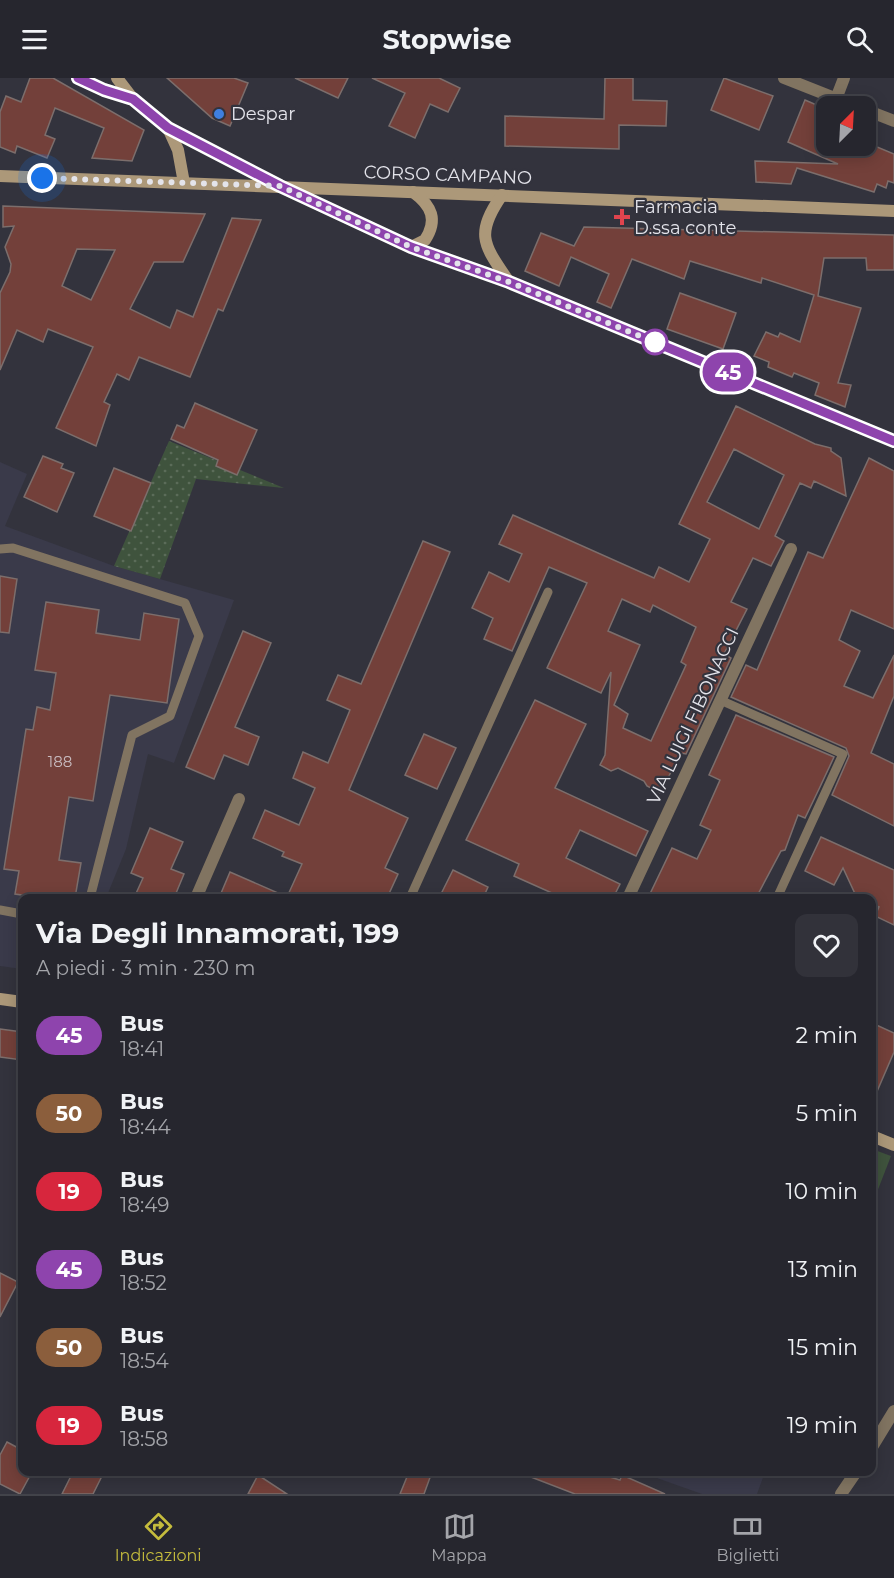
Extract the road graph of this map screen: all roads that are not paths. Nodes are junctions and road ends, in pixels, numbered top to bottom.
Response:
1 (78, 78) edge
2 (117, 78) edge
3 (783, 78) edge
4 (844, 78) edge
5 (828, 96) edge
6 (837, 96) edge
7 (133, 99) junction
8 (876, 114) edge
9 (894, 121) edge
10 (168, 128) junction
11 (0, 176) edge
12 (184, 183) junction
13 (280, 186) junction
14 (413, 192) junction
15 (502, 195) junction
16 (894, 211) edge
17 (411, 247) junction
18 (509, 282) junction
19 (894, 441) edge
20 (0, 549) edge
21 (791, 549) dead end
22 (548, 592) dead end
23 (720, 700) junction
24 (239, 799) dead end
25 (91, 894) edge
26 (198, 894) edge
27 (412, 894) edge
28 (630, 894) edge
29 (779, 894) edge
30 (0, 910) edge
31 (18, 913) edge
32 (0, 999) edge
33 (18, 1001) edge
34 (876, 1138) edge
35 (894, 1145) edge
36 (894, 1411) edge
37 (876, 1440) edge
38 (853, 1476) edge
39 (841, 1494) edge

1 - 7 main road
2 - 7 main road
3 - 5 street
4 - 6 street
7 - 10 main road
8 - 9 street
10 - 12 main road
10 - 13 main road
11 - 12 main road, CORSO CAMPANO
12 - 13 main road, CORSO CAMPANO
13 - 14 main road, CORSO CAMPANO
13 - 17 main road
14 - 15 main road, CORSO CAMPANO
14 - 17 main road
15 - 16 main road, CORSO CAMPANO
15 - 18 main road
17 - 18 main road
18 - 19 main road
20 - 25 lane
21 - 23 street, VIA LUIGI FIBONACCI
22 - 27 lane
23 - 28 street, VIA LUIGI FIBONACCI
23 - 29 lane
24 - 26 street
30 - 31 lane
32 - 33 main road
34 - 35 main road
36 - 37 street
38 - 39 street

